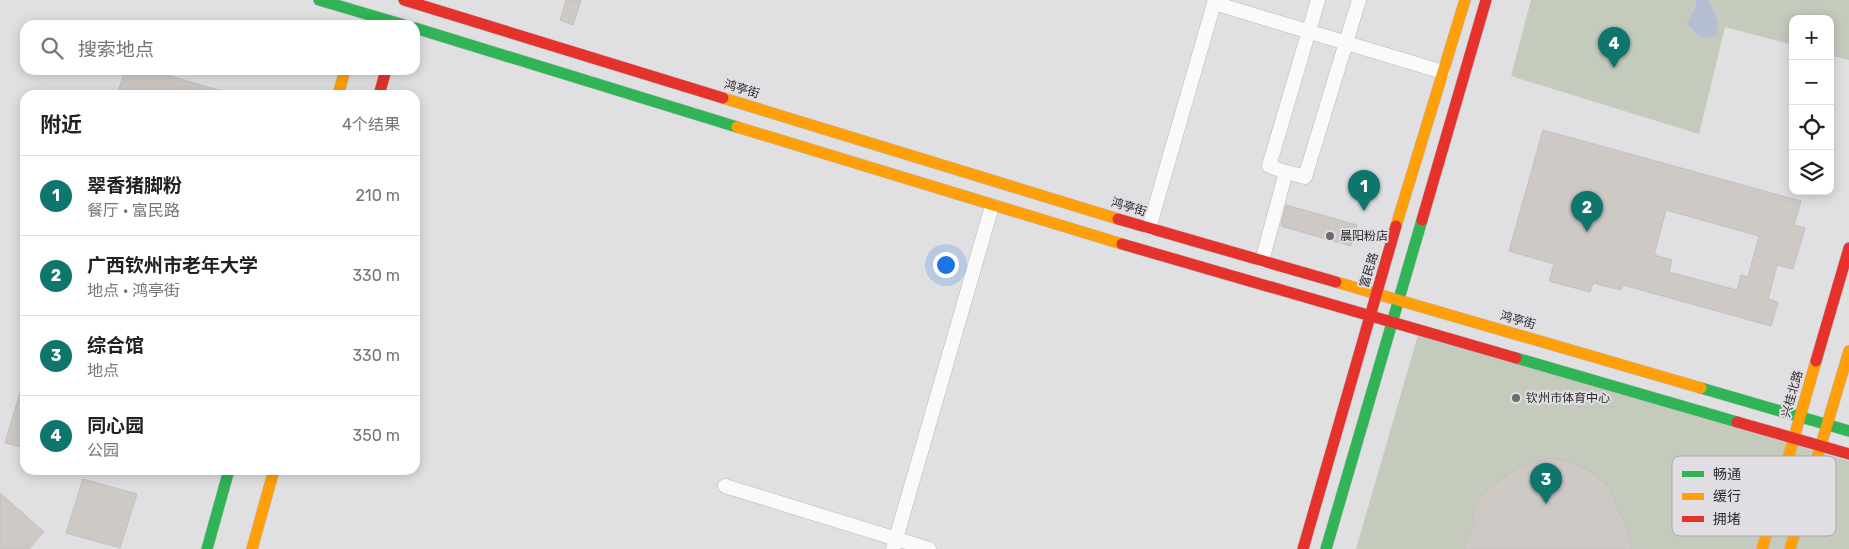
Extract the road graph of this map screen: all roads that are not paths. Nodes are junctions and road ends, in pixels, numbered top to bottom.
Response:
1 (319, 0) edge
2 (365, 0) edge
3 (405, 0) edge
4 (1318, 0) edge
5 (1359, 0) edge
6 (1464, 0) edge
7 (1486, 0) edge
8 (1215, 1) edge
9 (362, 13) junction
10 (360, 20) edge
11 (385, 20) edge
12 (402, 20) edge
13 (420, 30) edge
14 (1308, 31) junction
15 (1346, 42) junction
16 (1443, 72) junction
17 (344, 75) edge
18 (385, 75) edge
19 (339, 90) edge
20 (381, 90) edge
21 (1286, 172) junction
22 (992, 206) junction
23 (1149, 228) junction
24 (1849, 248) edge
25 (1262, 261) junction
26 (1376, 294) junction
27 (1400, 300) junction
28 (1370, 314) junction
29 (1394, 322) junction
30 (1849, 351) edge
31 (1800, 417) junction
32 (1827, 424) junction
33 (1849, 431) edge
34 (1794, 438) junction
35 (1820, 446) junction
36 (1849, 454) edge
37 (1789, 456) edge
38 (1817, 456) edge
39 (229, 475) edge
40 (273, 475) edge
41 (725, 486) dead end
42 (1766, 536) edge
43 (1794, 536) edge
44 (895, 544) edge
45 (207, 549) edge
46 (252, 549) edge
47 (929, 549) edge
48 (1303, 549) edge
49 (1326, 549) edge
50 (1762, 549) edge
51 (1790, 549) edge

1 - 9 street
2 - 9 street
3 - 12 street
3 - 23 street, 鸿亭街
4 - 14 street
5 - 15 street
6 - 16 street, 富民路
7 - 27 street
8 - 14 street
8 - 23 street
9 - 10 street
9 - 11 street
13 - 22 street
14 - 15 street
14 - 21 street
15 - 16 street
15 - 21 street
16 - 26 street, 富民路
17 - 19 street
18 - 20 street
21 - 25 street
22 - 28 street
22 - 44 street
23 - 25 street, 鸿亭街
24 - 31 street, 兴桂北路
25 - 26 street, 鸿亭街
26 - 27 street, 鸿亭街
26 - 28 street, 富民路
27 - 29 street
27 - 31 street, 鸿亭街
28 - 29 street
28 - 48 street, 富民路
29 - 34 street
29 - 49 street
30 - 32 street
31 - 32 street, 鸿亭街
31 - 34 street, 兴桂北路
32 - 33 street, 鸿亭街
32 - 35 street
34 - 35 street
34 - 37 street, 兴桂北路
35 - 36 street
35 - 38 street
39 - 45 street
40 - 46 street
41 - 44 street
42 - 50 street, 兴桂北路
43 - 51 street
44 - 47 street

